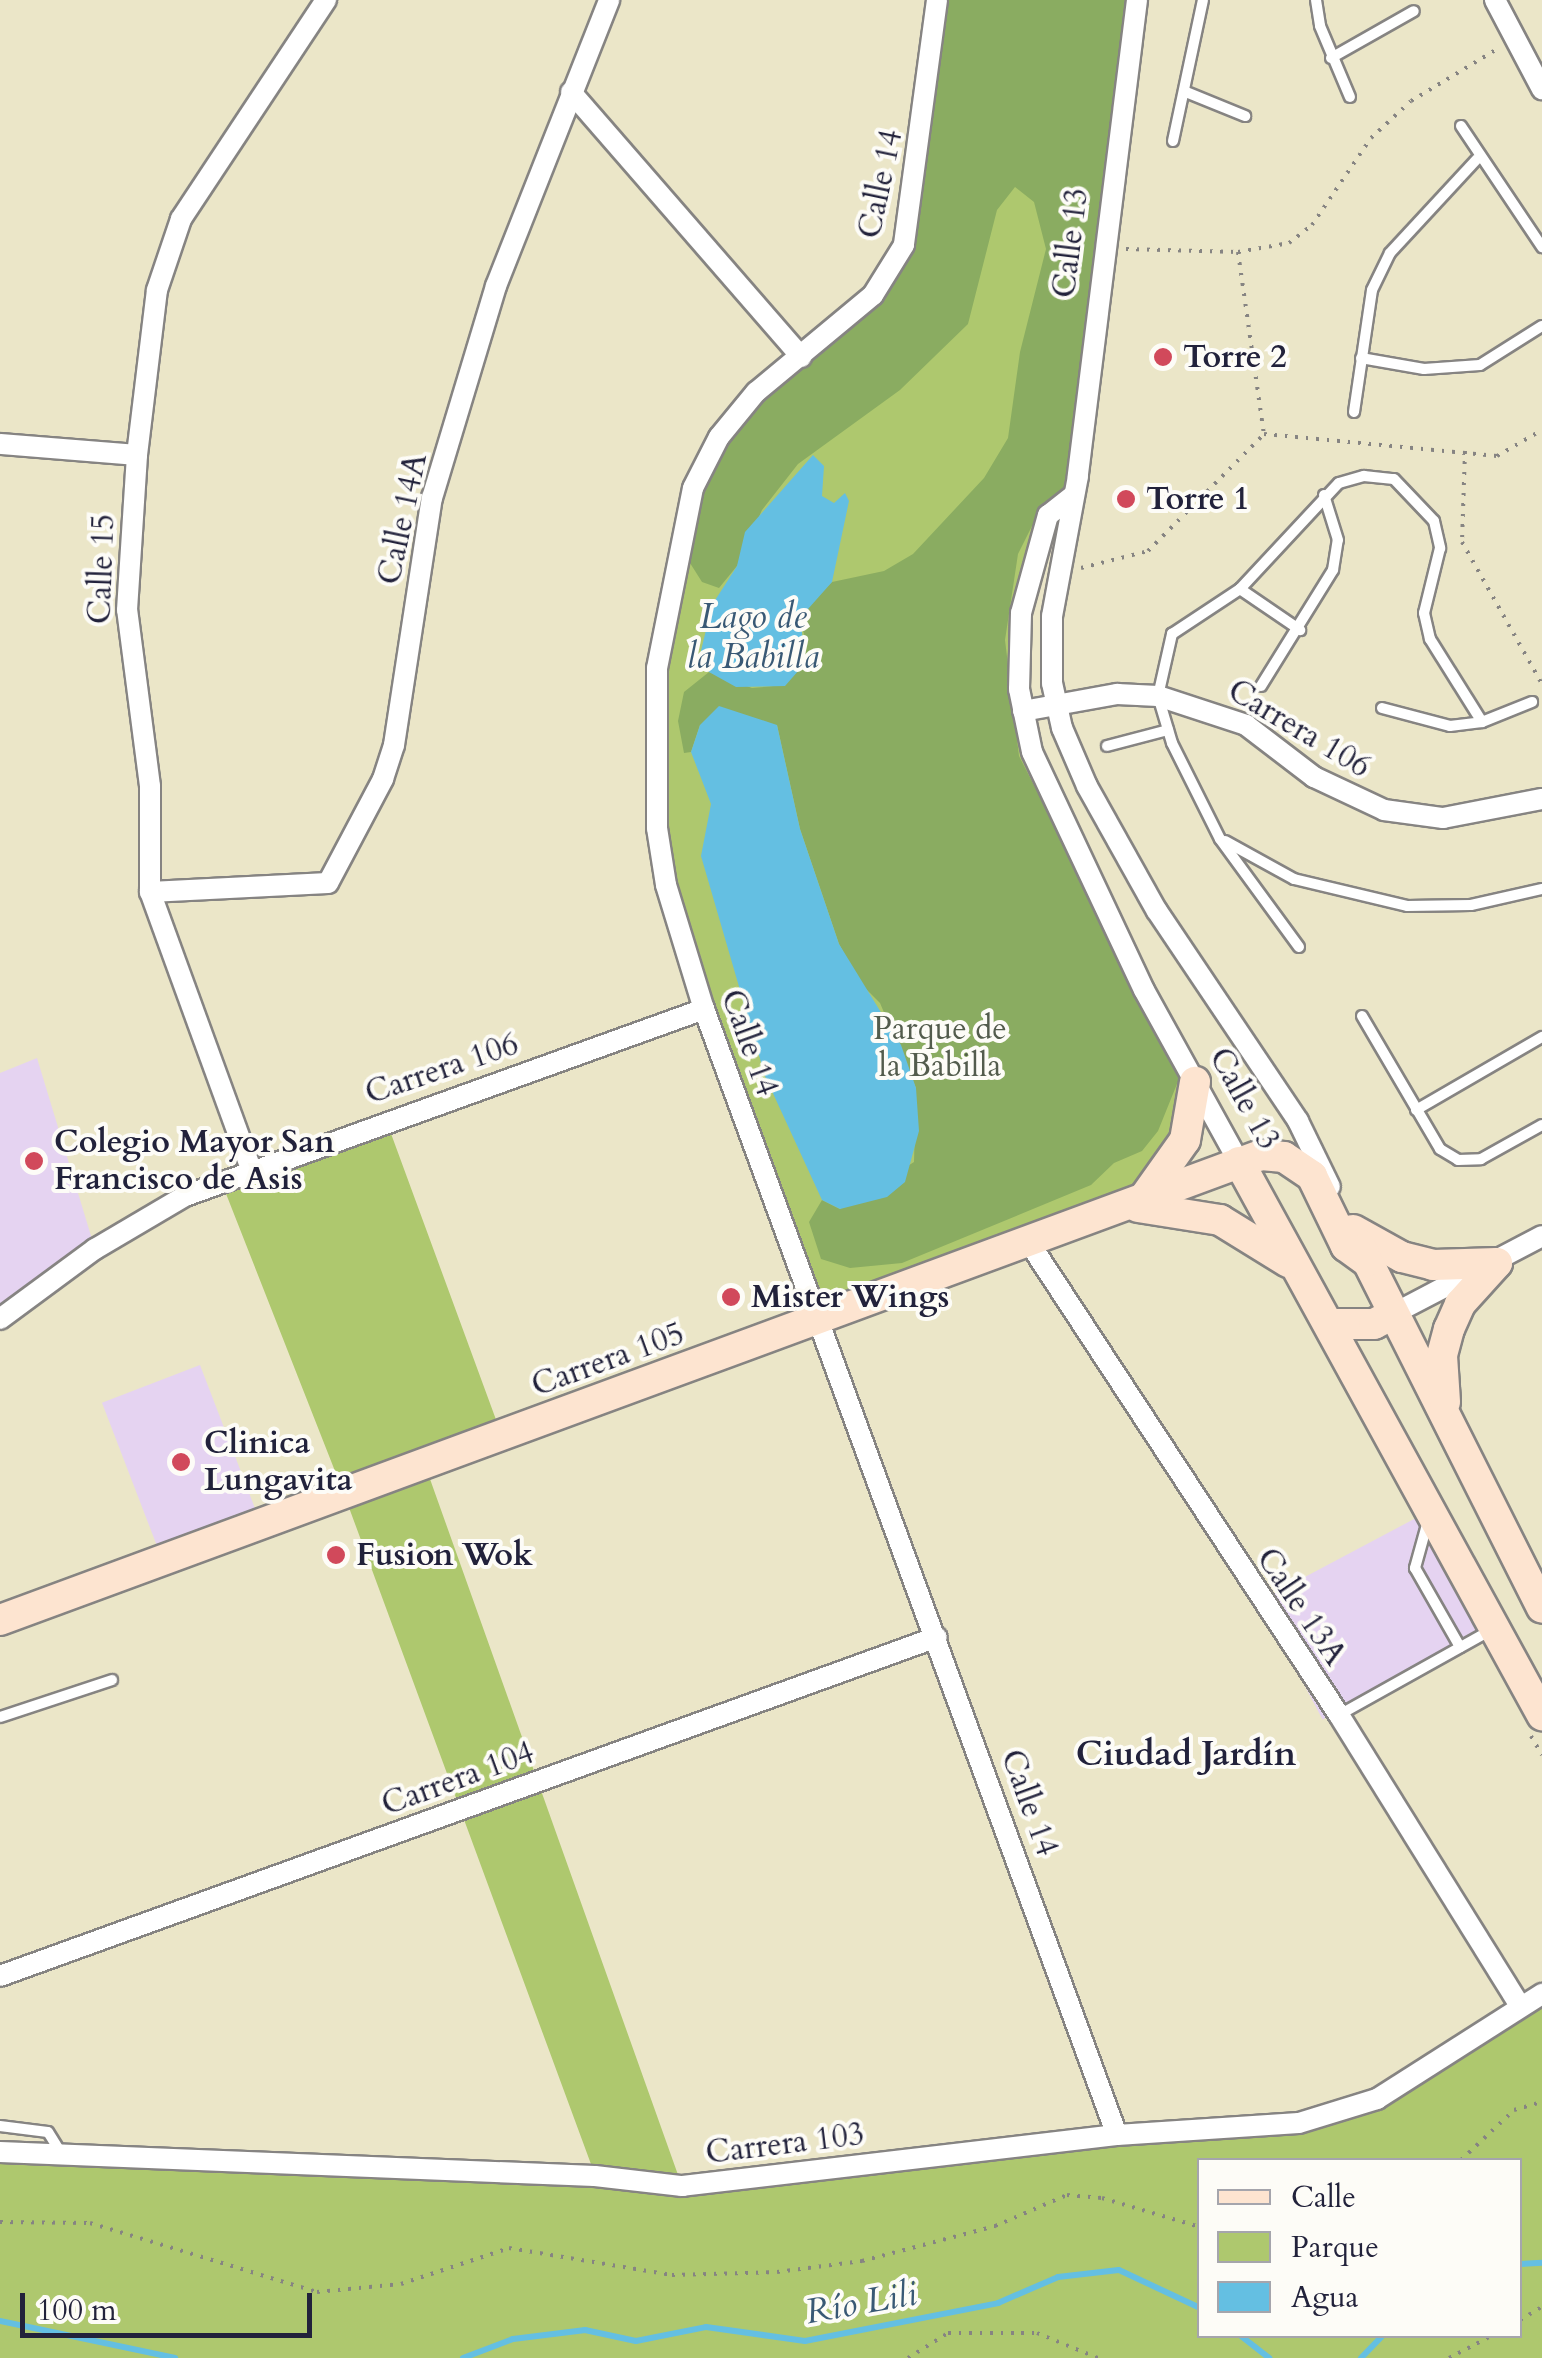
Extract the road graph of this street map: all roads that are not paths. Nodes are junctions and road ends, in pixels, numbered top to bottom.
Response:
1 (326, 0) edge
2 (609, 0) edge
3 (937, 0) edge
4 (1136, 0) edge
5 (1204, 0) edge
6 (1316, 0) edge
7 (1495, 0) edge
8 (1414, 11) dead end
9 (1331, 58) junction
10 (1542, 89) edge
11 (572, 92) junction
12 (1186, 92) junction
13 (1350, 97) dead end
14 (1245, 116) dead end
15 (1461, 126) dead end
16 (1173, 141) dead end
17 (1478, 159) junction
18 (1542, 247) edge
19 (1542, 326) edge
20 (801, 357) junction
21 (1361, 358) junction
22 (1354, 412) dead end
23 (0, 444) edge
24 (137, 454) junction
25 (1074, 495) junction
26 (1324, 495) junction
27 (1240, 590) junction
28 (1300, 630) junction
29 (1262, 686) dead end
30 (1158, 696) junction
31 (1532, 702) dead end
32 (1056, 705) junction
33 (1382, 708) dead end
34 (1024, 711) junction
35 (1482, 722) junction
36 (1168, 730) junction
37 (1107, 746) dead end
38 (1542, 800) edge
39 (1220, 838) junction
40 (1542, 889) edge
41 (150, 892) junction
42 (1299, 947) dead end
43 (704, 1009) junction
44 (1362, 1016) dead end
45 (1542, 1037) edge
46 (1195, 1082) junction
47 (1416, 1110) junction
48 (1542, 1125) edge
49 (1239, 1162) junction
50 (251, 1169) junction
51 (1130, 1207) junction
52 (1351, 1228) junction
53 (1542, 1236) edge
54 (1030, 1244) junction
55 (1368, 1262) junction
56 (1496, 1262) junction
57 (1296, 1270) junction
58 (1393, 1314) junction
59 (0, 1319) edge
60 (816, 1322) junction
61 (1331, 1324) junction
62 (1450, 1424) junction
63 (1431, 1510) junction
64 (1542, 1608) edge
65 (0, 1620) edge
66 (1494, 1628) junction
67 (937, 1638) junction
68 (1460, 1647) junction
69 (112, 1680) dead end
70 (1339, 1715) junction
71 (0, 1717) edge
72 (1533, 1718) edge
73 (0, 1976) edge
74 (1542, 1994) edge
75 (1520, 2006) junction
76 (0, 2126) edge
77 (1117, 2135) junction
78 (0, 2152) edge
79 (62, 2155) junction

1 - 24 street, Calle 15
2 - 11 street, Calle 14A
3 - 20 street, Calle 14
4 - 25 street, Calle 13
5 - 12 lane
6 - 9 lane
7 - 10 street
8 - 9 lane
9 - 13 lane
11 - 20 street
11 - 41 street, Calle 14A
12 - 14 lane
12 - 16 lane
15 - 17 lane
17 - 18 lane
17 - 21 lane
19 - 21 lane
20 - 43 street, Calle 14
21 - 22 lane
23 - 24 street
24 - 41 street, Calle 15
25 - 32 street, Calle 13
25 - 34 street, Calle 13
26 - 27 lane
26 - 28 lane
26 - 35 lane
27 - 28 lane
27 - 30 lane
28 - 29 lane
30 - 32 street, Carrera 106
30 - 36 lane
30 - 38 street, Carrera 106
31 - 35 lane
32 - 34 street, Carrera 106
32 - 52 street, Calle 13
33 - 35 lane
34 - 46 street, Calle 13
36 - 37 lane
36 - 39 lane
39 - 40 lane
39 - 42 lane
41 - 50 street, Calle 15
43 - 50 street, Carrera 106
43 - 60 street, Calle 14
44 - 47 lane
45 - 47 lane
46 - 49 street, Calle 13
46 - 51 main road
47 - 48 lane
49 - 51 main road, Carrera 105
49 - 55 main road
49 - 57 main road, Calle 13
50 - 59 street, Carrera 106
51 - 54 main road, Carrera 105
51 - 57 main road
52 - 55 main road, Calle 13
52 - 56 main road
53 - 56 street
54 - 60 main road, Carrera 105
54 - 70 street, Calle 13A
55 - 58 main road, Calle 13
56 - 58 street
56 - 62 main road
57 - 61 main road, Calle 13
58 - 61 main road
58 - 62 main road, Calle 13
60 - 65 main road, Carrera 105
60 - 67 street, Calle 14
61 - 63 main road, Calle 13
62 - 64 main road, Calle 13
63 - 66 main road, Calle 13
63 - 68 lane
66 - 68 lane
66 - 72 main road, Calle 13
67 - 73 street, Carrera 104
67 - 77 street, Calle 14
68 - 70 lane
69 - 71 lane
70 - 75 street, Calle 13A
74 - 75 street, Carrera 103
75 - 77 street, Carrera 103
76 - 79 lane
77 - 79 street, Carrera 103
78 - 79 street, Carrera 103

